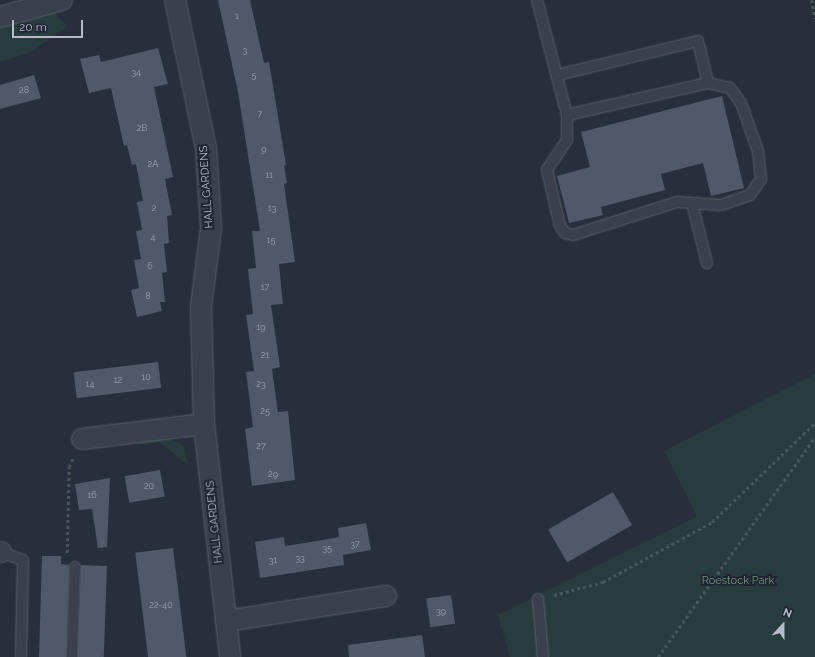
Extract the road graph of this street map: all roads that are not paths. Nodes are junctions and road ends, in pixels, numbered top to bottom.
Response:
1 (62, 0) edge
2 (175, 0) edge
3 (537, 0) edge
4 (0, 17) edge
5 (557, 75) junction
6 (708, 83) junction
7 (567, 115) junction
8 (692, 203) junction
9 (707, 263) dead end
10 (204, 424) junction
11 (82, 439) road end
12 (0, 552) edge
13 (75, 567) road end
14 (386, 596) dead end
15 (538, 599) road end
16 (226, 621) junction
17 (21, 657) edge
18 (72, 657) edge
19 (230, 657) edge
20 (543, 657) edge

1 - 4 street
2 - 10 street, HALL GARDENS
3 - 5 lane
5 - 6 lane
5 - 7 lane
6 - 7 lane
6 - 8 lane
7 - 8 lane
8 - 9 lane
10 - 11 street
10 - 16 street, HALL GARDENS
12 - 17 lane
13 - 18 lane
14 - 16 street
15 - 20 lane
16 - 19 street, HALL GARDENS

